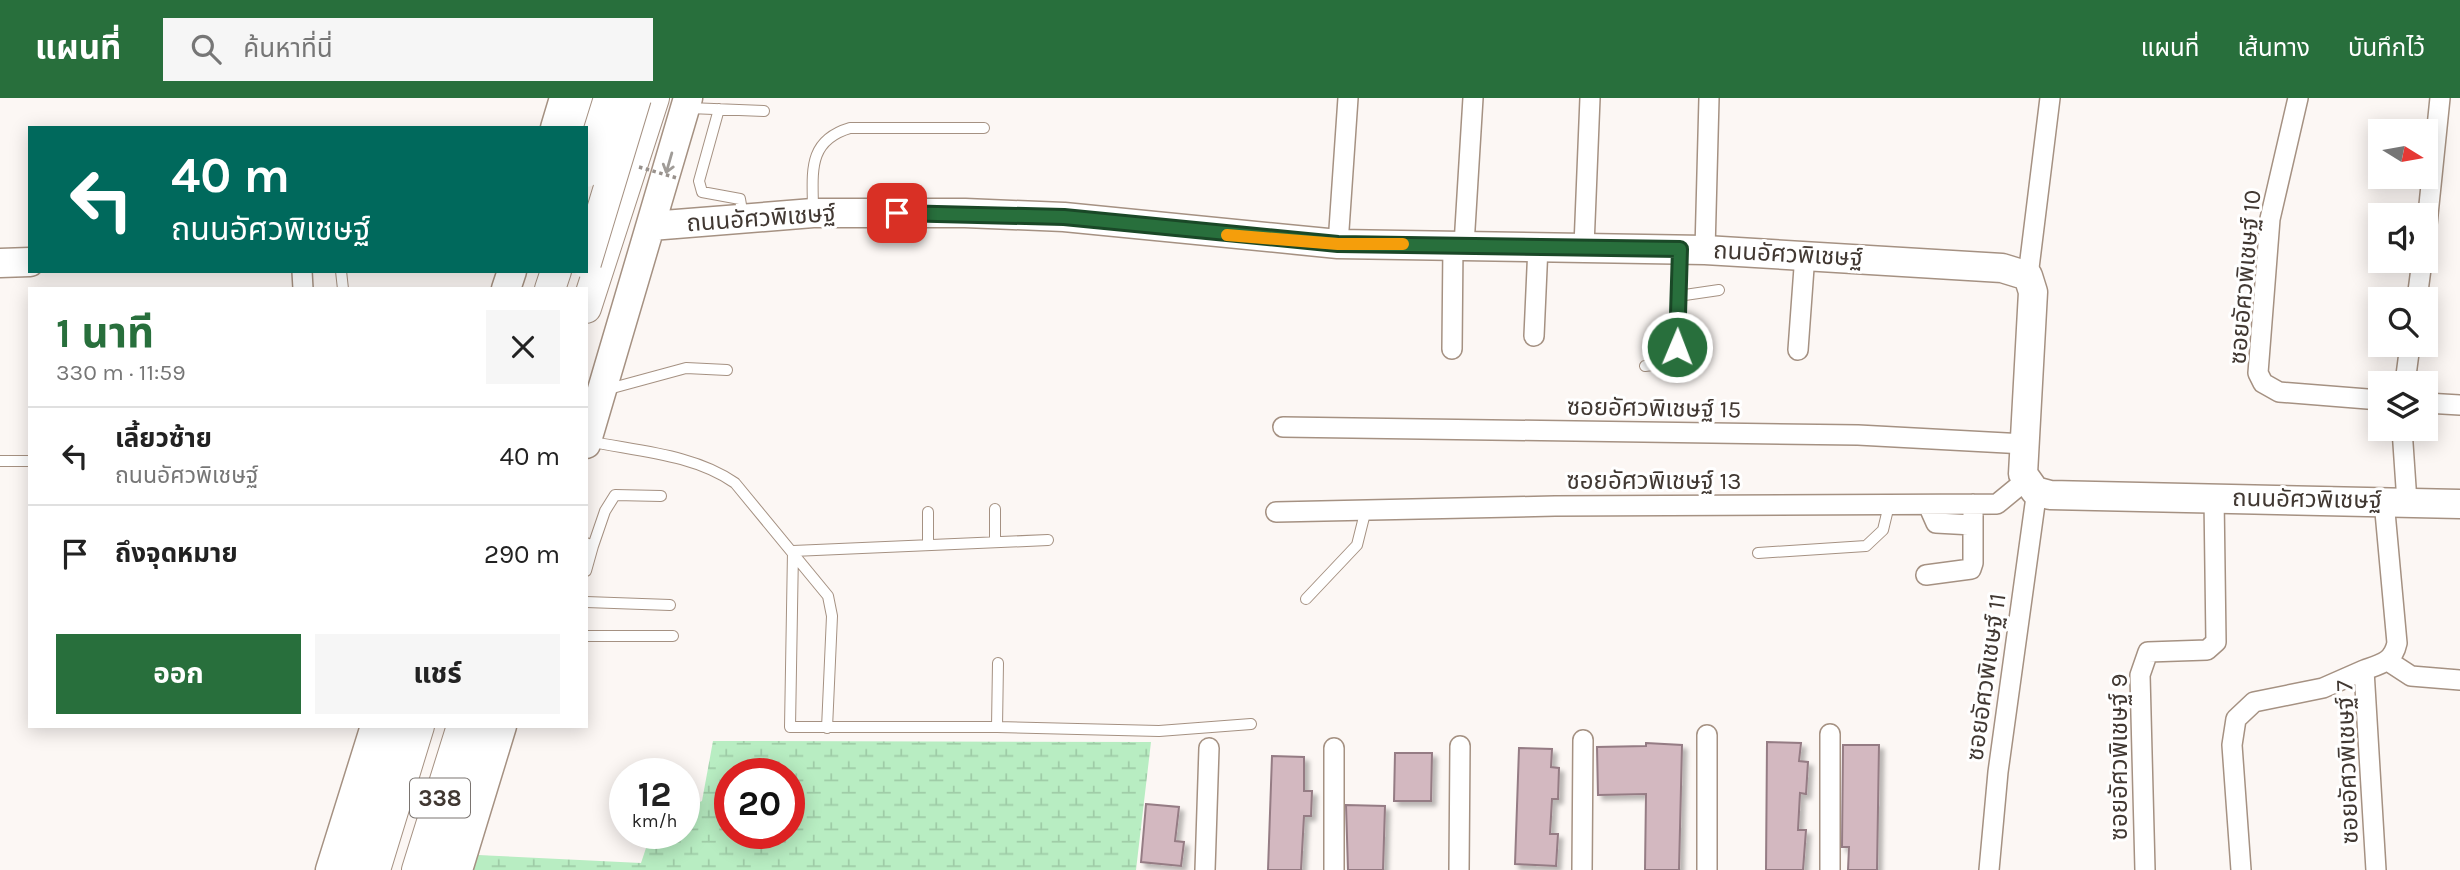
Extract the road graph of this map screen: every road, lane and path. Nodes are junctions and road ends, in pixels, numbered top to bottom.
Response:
1 (564, 98) edge
2 (591, 98) edge
3 (599, 98) edge
4 (609, 98) edge
5 (1348, 98) edge
6 (1472, 98) edge
7 (1590, 98) edge
8 (1709, 98) edge
9 (2050, 98) edge
10 (2298, 98) edge
11 (2440, 98) edge
12 (649, 103) edge
13 (687, 103) edge
14 (719, 109) junction
15 (764, 111) dead end
16 (556, 126) edge
17 (584, 126) edge
18 (984, 128) dead end
19 (588, 134) edge
20 (588, 166) edge
21 (2429, 203) edge
22 (813, 213) junction
23 (743, 218) junction
24 (650, 226) junction
25 (1338, 244) junction
26 (1458, 245) junction
27 (1538, 246) junction
28 (1584, 246) junction
29 (1692, 250) junction
30 (1805, 254) junction
31 (588, 258) edge
32 (28, 261) edge
33 (0, 263) edge
34 (2028, 276) junction
35 (1719, 290) dead end
36 (1678, 296) junction
37 (588, 301) edge
38 (1534, 336) dead end
39 (1452, 349) dead end
40 (1798, 350) dead end
41 (1644, 366) dead end
42 (727, 370) dead end
43 (601, 391) junction
44 (2368, 399) edge
45 (2438, 404) edge
46 (2460, 405) edge
47 (1283, 427) dead end
48 (588, 438) edge
49 (2401, 441) edge
50 (588, 442) edge
51 (2025, 444) junction
52 (0, 461) edge
53 (28, 461) edge
54 (2033, 487) junction
55 (662, 496) dead end
56 (2214, 497) junction
57 (2396, 501) junction
58 (1973, 504) junction
59 (2460, 504) edge
60 (1889, 505) junction
61 (1928, 505) junction
62 (995, 509) dead end
63 (1366, 509) junction
64 (928, 512) dead end
65 (1276, 512) dead end
66 (1973, 525) junction
67 (1048, 540) dead end
68 (995, 542) junction
69 (590, 545) edge
70 (928, 545) junction
71 (793, 551) junction
72 (1758, 553) dead end
73 (1927, 575) dead end
74 (1306, 599) dead end
75 (588, 602) edge
76 (670, 605) dead end
77 (588, 636) edge
78 (673, 636) dead end
79 (2388, 662) junction
80 (998, 663) dead end
81 (2364, 670) junction
82 (2460, 680) edge
83 (1251, 724) dead end
84 (997, 727) junction
85 (374, 728) edge
86 (394, 728) edge
87 (408, 728) edge
88 (418, 728) edge
89 (445, 728) edge
90 (461, 728) edge
91 (484, 728) edge
92 (501, 728) edge
93 (827, 729) junction
94 (1830, 734) dead end
95 (1707, 735) dead end
96 (1583, 740) dead end
97 (1460, 746) dead end
98 (1209, 748) dead end
99 (1334, 748) dead end
100 (330, 870) edge
101 (350, 870) edge
102 (366, 870) edge
103 (375, 870) edge
104 (402, 870) edge
105 (418, 870) edge
106 (440, 870) edge
107 (458, 870) edge
108 (1205, 870) edge
109 (1334, 870) edge
110 (1459, 870) edge
111 (1582, 870) edge
112 (1707, 870) edge
113 (1830, 870) edge
114 (1989, 870) edge
115 (2145, 870) edge
116 (2241, 870) edge
117 (2376, 870) edge

1 - 16 street
2 - 17 main road
3 - 19 main road
4 - 20 main road, bridge
5 - 25 street
6 - 26 street
7 - 28 street
8 - 29 street
9 - 34 street
10 - 44 street, ซอยอัศวพิเชษฐ์ 10
11 - 21 street
12 - 31 main road, bridge
12 - 37 main road
13 - 14 lane
13 -> 24 street
14 - 15 lane
14 - 23 lane
18 - 22 lane
22 - 23 street, ถนนอัศวพิเชษฐ์
22 - 25 street, ถนนอัศวพิเชษฐ์
23 - 24 street, ถนนอัศวพิเชษฐ์
24 - 43 street
25 - 26 street, ถนนอัศวพิเชษฐ์
26 - 27 street, ถนนอัศวพิเชษฐ์
26 - 39 street
27 - 28 street, ถนนอัศวพิเชษฐ์
27 - 38 street
28 - 29 street, ถนนอัศวพิเชษฐ์
29 - 30 street, ถนนอัศวพิเชษฐ์
29 - 36 lane
30 - 34 street, ถนนอัศวพิเชษฐ์
30 - 40 street
32 - 33 street
34 - 51 street
35 - 36 lane
36 - 41 lane
42 - 43 lane
43 - 48 street
45 - 46 street
47 - 51 street, ซอยอัศวพิเชษฐ์ 15
49 - 57 street
50 - 71 lane
51 - 54 street
52 - 53 lane
54 - 56 street, ถนนอัศวพิเชษฐ์
54 - 58 street, ซอยอัศวพิเชษฐ์ 13
54 - 114 street, ซอยอัศวพิเชษฐ์ 11
55 - 69 lane
56 - 57 street, ถนนอัศวพิเชษฐ์
56 - 115 street, ซอยอัศวพิเชษฐ์ 9
57 - 59 street, ถนนอัศวพิเชษฐ์
57 - 79 street, ซอยอัศวพิเชษฐ์ 7
58 - 61 street, ซอยอัศวพิเชษฐ์ 13
58 - 66 street
60 - 61 street, ซอยอัศวพิเชษฐ์ 13
60 - 63 street, ซอยอัศวพิเชษฐ์ 13
60 - 72 lane
61 - 66 street
62 - 68 lane
63 - 65 street, ซอยอัศวพิเชษฐ์ 13
63 - 74 lane
64 - 70 lane
66 - 73 street
67 - 68 lane
68 - 70 lane
70 - 71 lane
71 - 93 lane
71 - 93 lane
75 - 76 lane
77 - 78 lane
79 - 81 street, ซอยอัศวพิเชษฐ์ 7
79 - 82 street
80 - 84 lane
81 - 116 street
81 - 117 street, ซอยอัศวพิเชษฐ์ 7
83 - 84 lane
84 - 93 lane
85 - 100 street
86 - 101 main road
87 - 102 main road, 338
88 - 103 main road, 338
89 - 104 main road, 338
90 - 105 main road, 338
91 - 106 main road
92 - 107 street, 338
94 - 113 street
95 - 112 street
96 - 111 street
97 - 110 street
98 - 108 street
99 - 109 street

